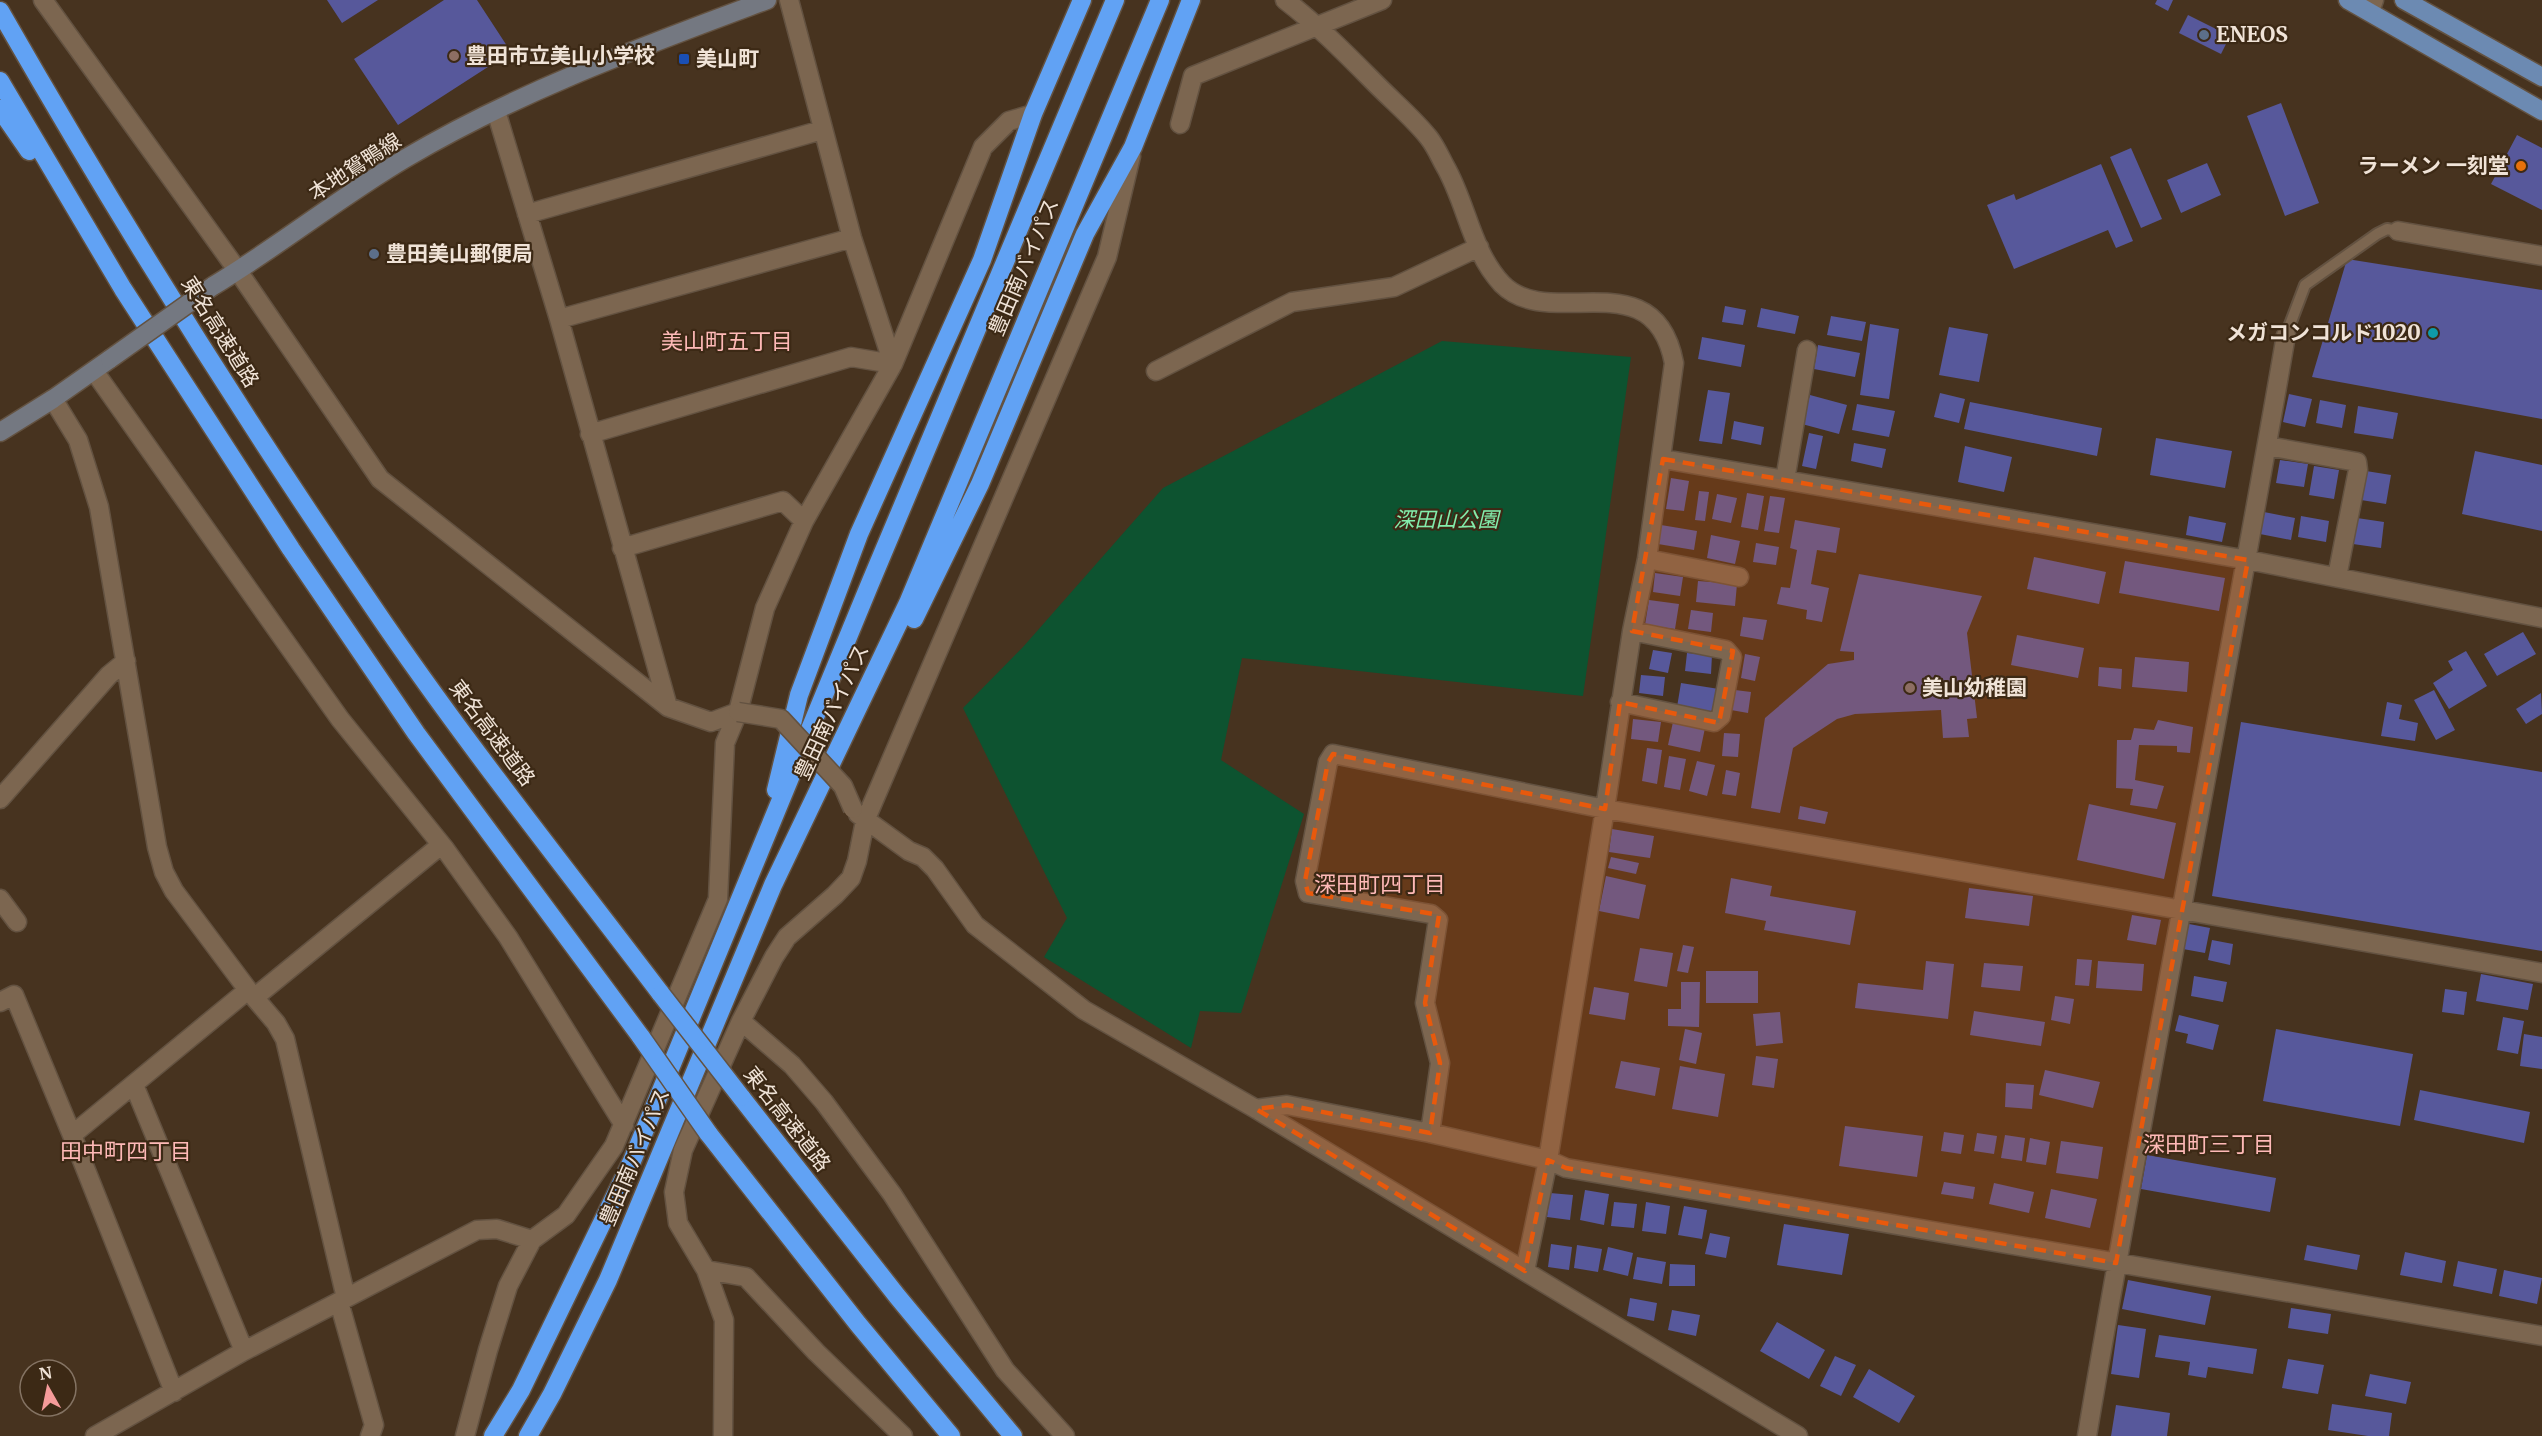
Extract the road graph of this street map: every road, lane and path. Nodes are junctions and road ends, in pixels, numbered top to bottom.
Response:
1 (767, 0) edge
2 (789, 0) edge
3 (1082, 0) edge
4 (1115, 0) edge
5 (1160, 0) edge
6 (1191, 0) edge
7 (1285, 0) edge
8 (1382, 0) edge
9 (2348, 0) edge
10 (2404, 0) edge
11 (49, 3) edge
12 (2372, 6) edge
13 (0, 11) edge
14 (1317, 24) junction
15 (2542, 77) edge
16 (0, 81) edge
17 (0, 109) edge
18 (496, 111) junction
19 (2542, 111) edge
20 (1033, 114) junction
21 (1180, 124) dead end
22 (822, 130) junction
23 (1133, 147) junction
24 (527, 214) junction
25 (2398, 231) joint
26 (852, 238) junction
27 (1479, 247) junction
28 (2542, 256) edge
29 (238, 271) junction
30 (123, 289) junction
31 (559, 319) junction
32 (2286, 334) joint
33 (1807, 350) dead end
34 (893, 364) junction
35 (1156, 371) dead end
36 (94, 372) junction
37 (53, 399) junction
38 (0, 432) edge
39 (590, 434) junction
40 (2267, 446) junction
41 (1662, 459) junction
42 (1785, 480) junction
43 (804, 521) junction
44 (622, 548) junction
45 (1647, 559) junction
46 (2248, 560) junction
47 (1739, 577) dead end
48 (2337, 578) junction
49 (2542, 618) edge
50 (1632, 631) junction
51 (126, 660) junction
52 (1620, 702) junction
53 (668, 707) junction
54 (738, 712) junction
55 (822, 786) junction
56 (0, 799) edge
57 (1605, 809) junction
58 (859, 815) junction
59 (766, 838) junction
60 (441, 845) junction
61 (0, 899) edge
62 (2183, 909) junction
63 (17, 922) dead end
64 (2542, 973) edge
65 (251, 994) junction
66 (0, 1002) edge
67 (741, 1021) junction
68 (134, 1085) junction
69 (1256, 1109) junction
70 (624, 1125) junction
71 (1430, 1132) junction
72 (72, 1136) junction
73 (1548, 1160) junction
74 (532, 1240) junction
75 (2116, 1263) junction
76 (706, 1270) junction
77 (1525, 1271) junction
78 (342, 1300) junction
79 (2542, 1336) edge
80 (244, 1350) junction
81 (174, 1392) junction
82 (95, 1436) edge
83 (370, 1436) edge
84 (465, 1436) edge
85 (493, 1436) edge
86 (528, 1436) edge
87 (723, 1436) edge
88 (903, 1436) edge
89 (951, 1436) edge
90 (1013, 1436) edge
91 (1065, 1436) edge
92 (1798, 1436) edge
93 (2087, 1436) edge

1 - 18 main road, 本地鴛鴨線
2 - 22 street
3 - 20 highway
4 - 59 highway, 豊田南バイパス
5 - 55 highway, 豊田南バイパス
6 - 23 highway
7 - 14 street
8 - 14 street
9 - 12 main road
10 - 15 main road
11 - 29 street
12 - 19 main road
13 - 90 highway, 東名高速道路, bridge
14 - 21 street
14 - 27 street
16 - 30 highway
17 - 30 highway
18 - 24 street
18 - 29 main road, 本地鴛鴨線
20 - 34 street
20 - 59 highway
22 - 24 street
22 - 26 street
23 - 55 highway
23 - 58 street
24 - 31 street
25 - 28 street
25 - 32 lane
26 - 31 street
26 - 34 street
27 - 35 street
27 - 41 street
29 - 36 main road, 本地鴛鴨線, bridge
29 - 53 street
30 - 89 highway, bridge
31 - 39 street
32 - 40 street
33 - 42 street
34 - 39 street
34 - 43 street
36 - 37 main road, 本地鴛鴨線
36 - 60 street
37 - 38 main road, 本地鴛鴨線
37 - 51 street
39 - 44 street
40 - 46 street
40 - 48 street
41 - 42 street
41 - 45 street
42 - 46 street
43 - 44 street
43 - 54 street
44 - 53 street
45 - 47 street
45 - 50 street
46 - 48 street
46 - 62 street
48 - 49 street
50 - 52 street
50 - 52 street
51 - 56 street
51 - 65 street
52 - 57 street
53 - 54 street
54 - 58 street, bridge
54 - 70 street
55 - 86 highway, 豊田南バイパス
57 - 62 street
57 - 71 street
57 - 73 street
58 - 67 street
58 - 69 street
59 - 85 highway, 豊田南バイパス
60 - 65 street
60 - 70 street
61 - 63 street
62 - 64 street
62 - 75 street
65 - 68 street
65 - 78 street
66 - 72 street
67 - 76 street
67 - 91 street
68 - 72 street
68 - 80 street
69 - 71 street
69 - 77 street
70 - 74 street
71 - 73 street
72 - 81 street
73 - 75 street
73 - 77 street
74 - 78 street
74 - 84 street
75 - 79 street
75 - 93 street
76 - 87 street
76 - 88 street
77 - 92 street
78 - 80 street
78 - 83 street
80 - 81 street
81 - 82 street

